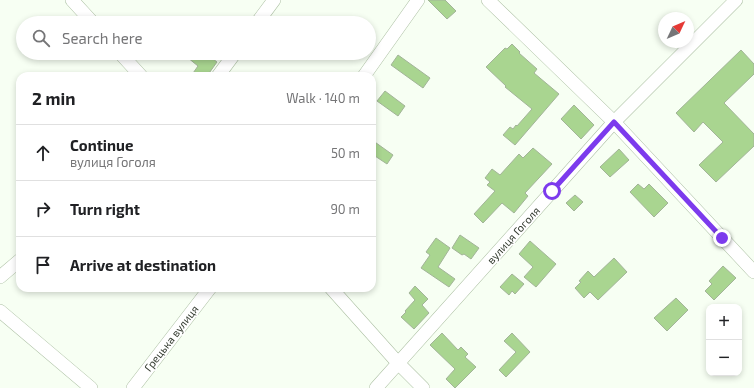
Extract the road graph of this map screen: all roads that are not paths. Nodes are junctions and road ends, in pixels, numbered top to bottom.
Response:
1 (72, 0) edge
2 (274, 0) edge
3 (418, 0) edge
4 (488, 0) edge
5 (736, 0) edge
6 (86, 16) edge
7 (262, 16) edge
8 (376, 59) edge
9 (126, 60) edge
10 (230, 60) edge
11 (375, 60) edge
12 (137, 72) edge
13 (221, 72) edge
14 (367, 72) edge
15 (614, 122) junction
16 (16, 263) edge
17 (754, 272) edge
18 (0, 277) edge
19 (207, 292) edge
20 (335, 292) edge
21 (0, 311) edge
22 (398, 363) junction
23 (91, 388) edge
24 (133, 388) edge
25 (376, 388) edge
26 (423, 388) edge

1 - 6 street
2 - 7 street
3 - 8 street
4 - 15 street
5 - 15 street, вулиця Гоголя
9 - 12 street
10 - 13 street
11 - 14 street
15 - 17 street
15 - 22 street, вулиця Гоголя
16 - 18 street
19 - 24 street, Грецька вулиця
20 - 22 street
21 - 23 street
22 - 25 street, вулиця Гоголя
22 - 26 street

